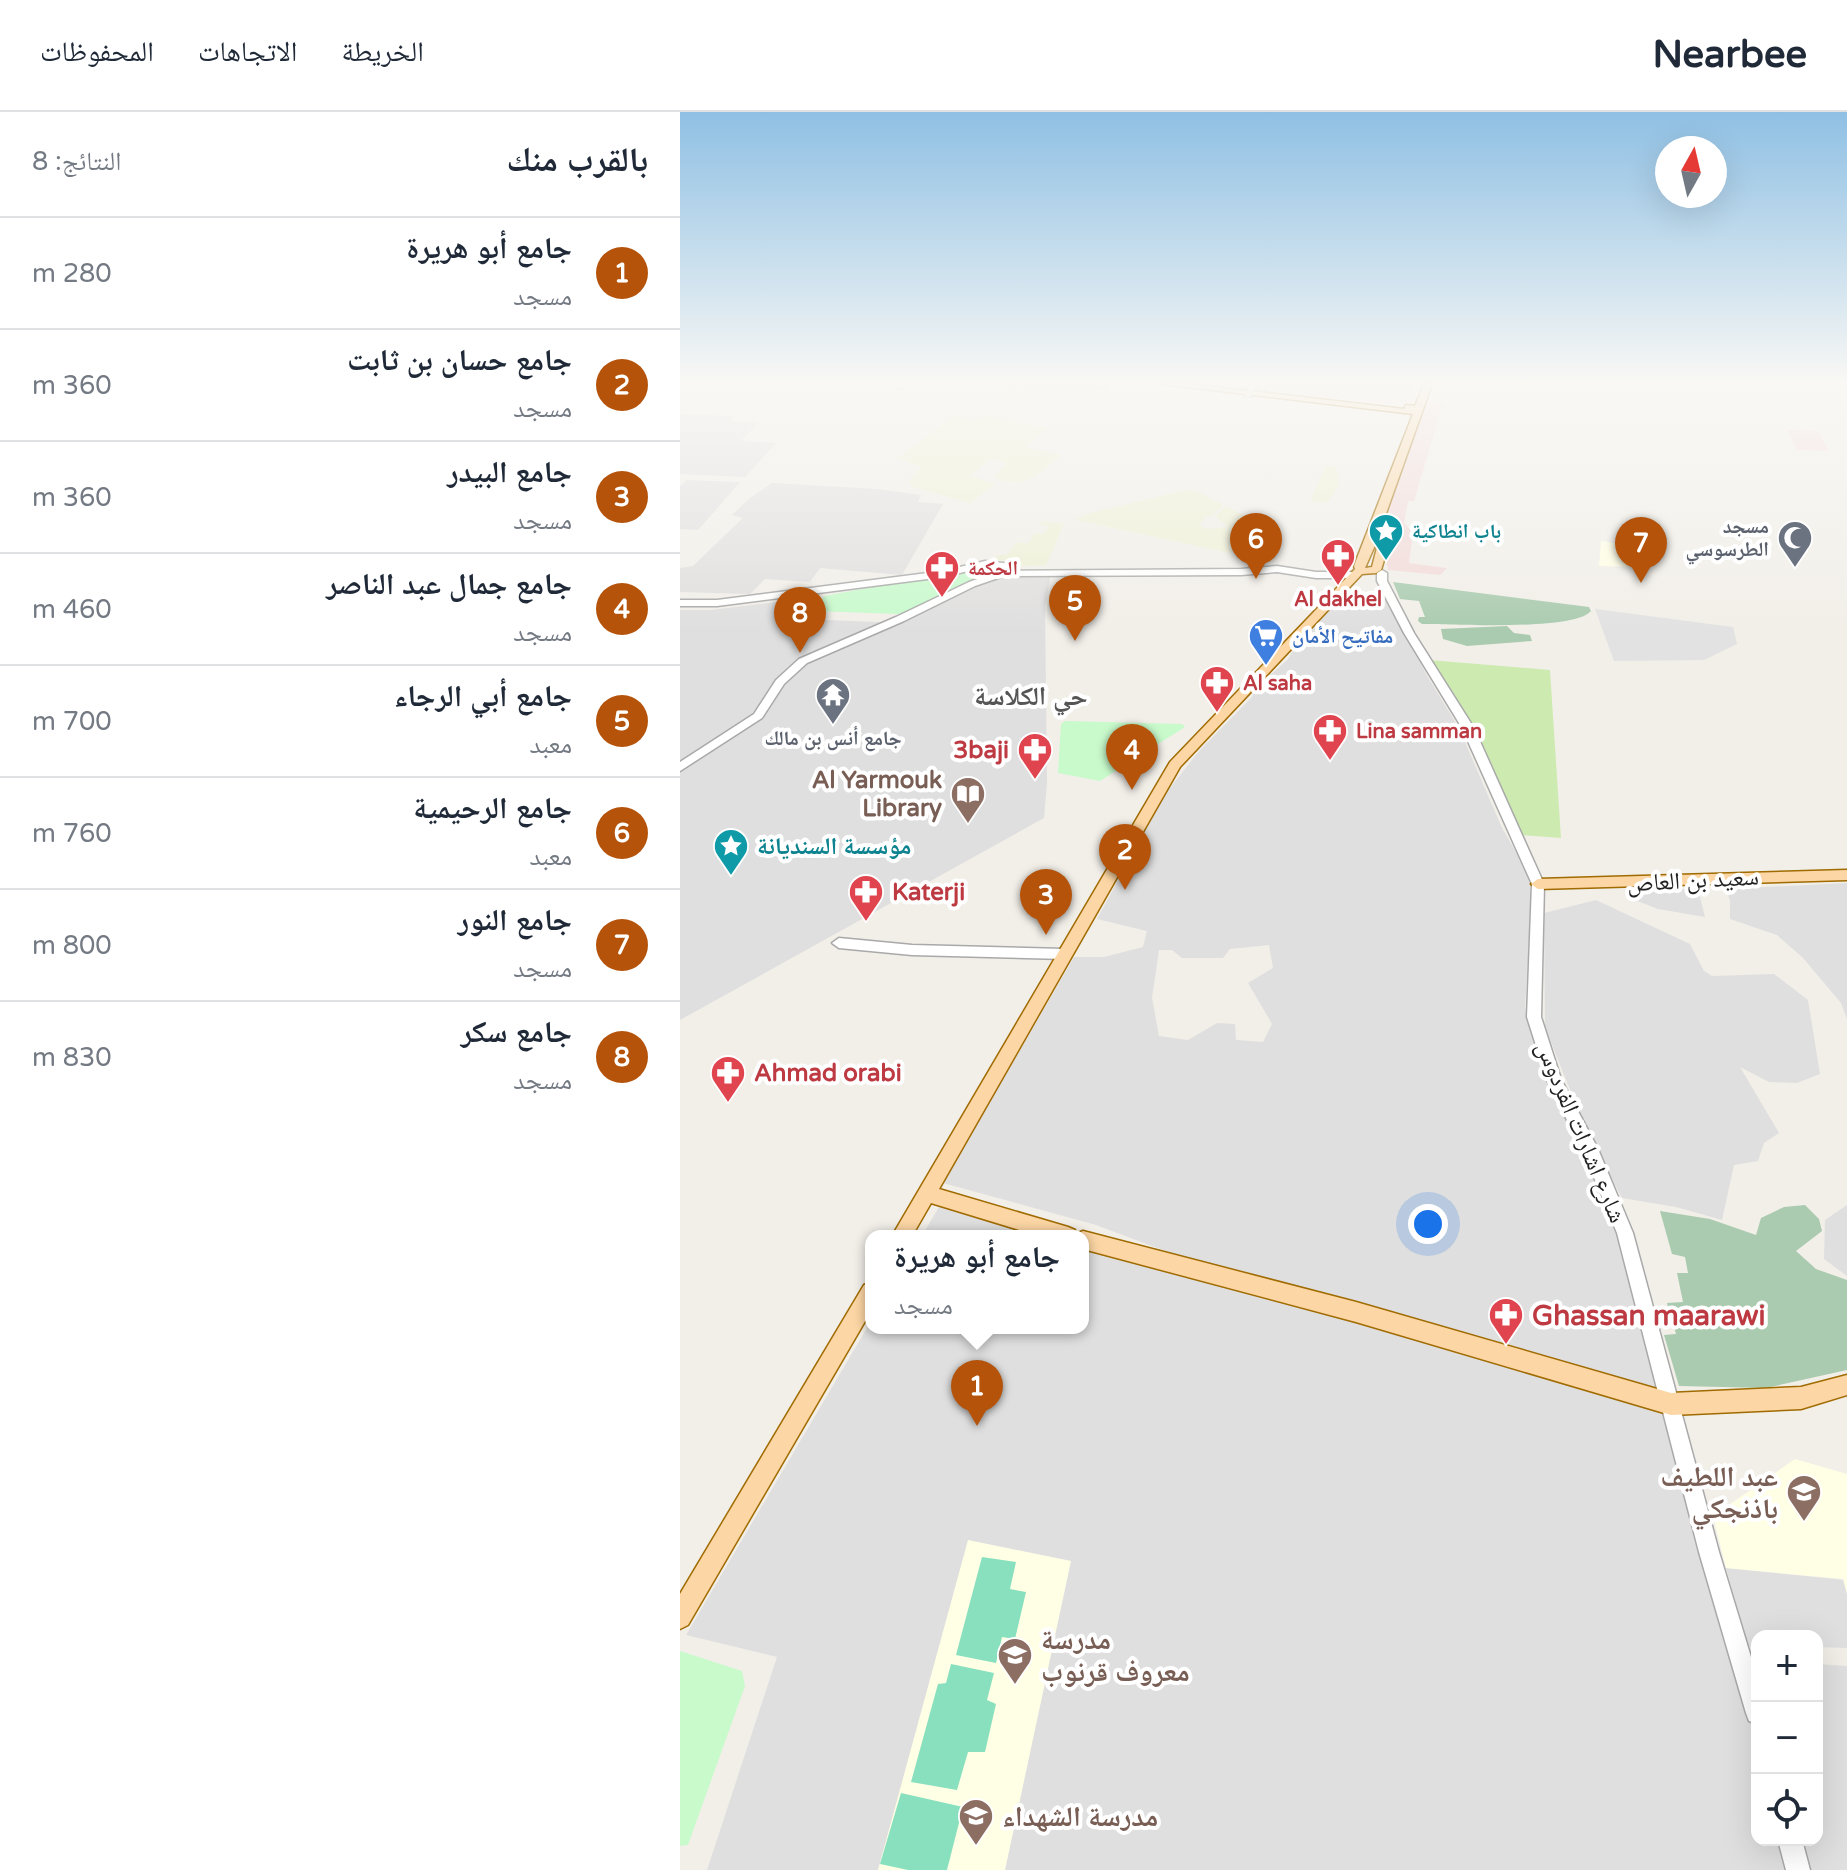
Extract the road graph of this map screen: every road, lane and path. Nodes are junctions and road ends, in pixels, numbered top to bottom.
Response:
1 (1395, 466) edge
2 (1024, 571) junction
3 (1357, 573) junction
4 (1382, 573) dead end
5 (680, 603) edge
6 (680, 767) edge
7 (1847, 875) edge
8 (1538, 884) junction
9 (839, 943) dead end
10 (1065, 954) junction
11 (926, 1193) junction
12 (905, 1230) edge
13 (1048, 1230) edge
14 (1089, 1242) edge
15 (865, 1302) edge
16 (1847, 1385) edge
17 (1671, 1404) junction
18 (680, 1617) edge
19 (1754, 1702) edge
20 (1792, 1846) edge
21 (1798, 1870) edge

1 - 3 main road
2 - 3 street
2 - 5 street
2 - 6 street
3 - 10 main road
4 - 8 street, شارع اشارات الفردوس
7 - 8 main road, سعيد بن العاص
8 - 17 street, شارع اشارات الفردوس
9 - 10 street
10 - 11 main road
11 - 12 main road
11 - 13 main road
14 - 17 main road
15 - 18 main road
16 - 17 main road
17 - 19 street, شارع اشارات الفردوس
20 - 21 street

